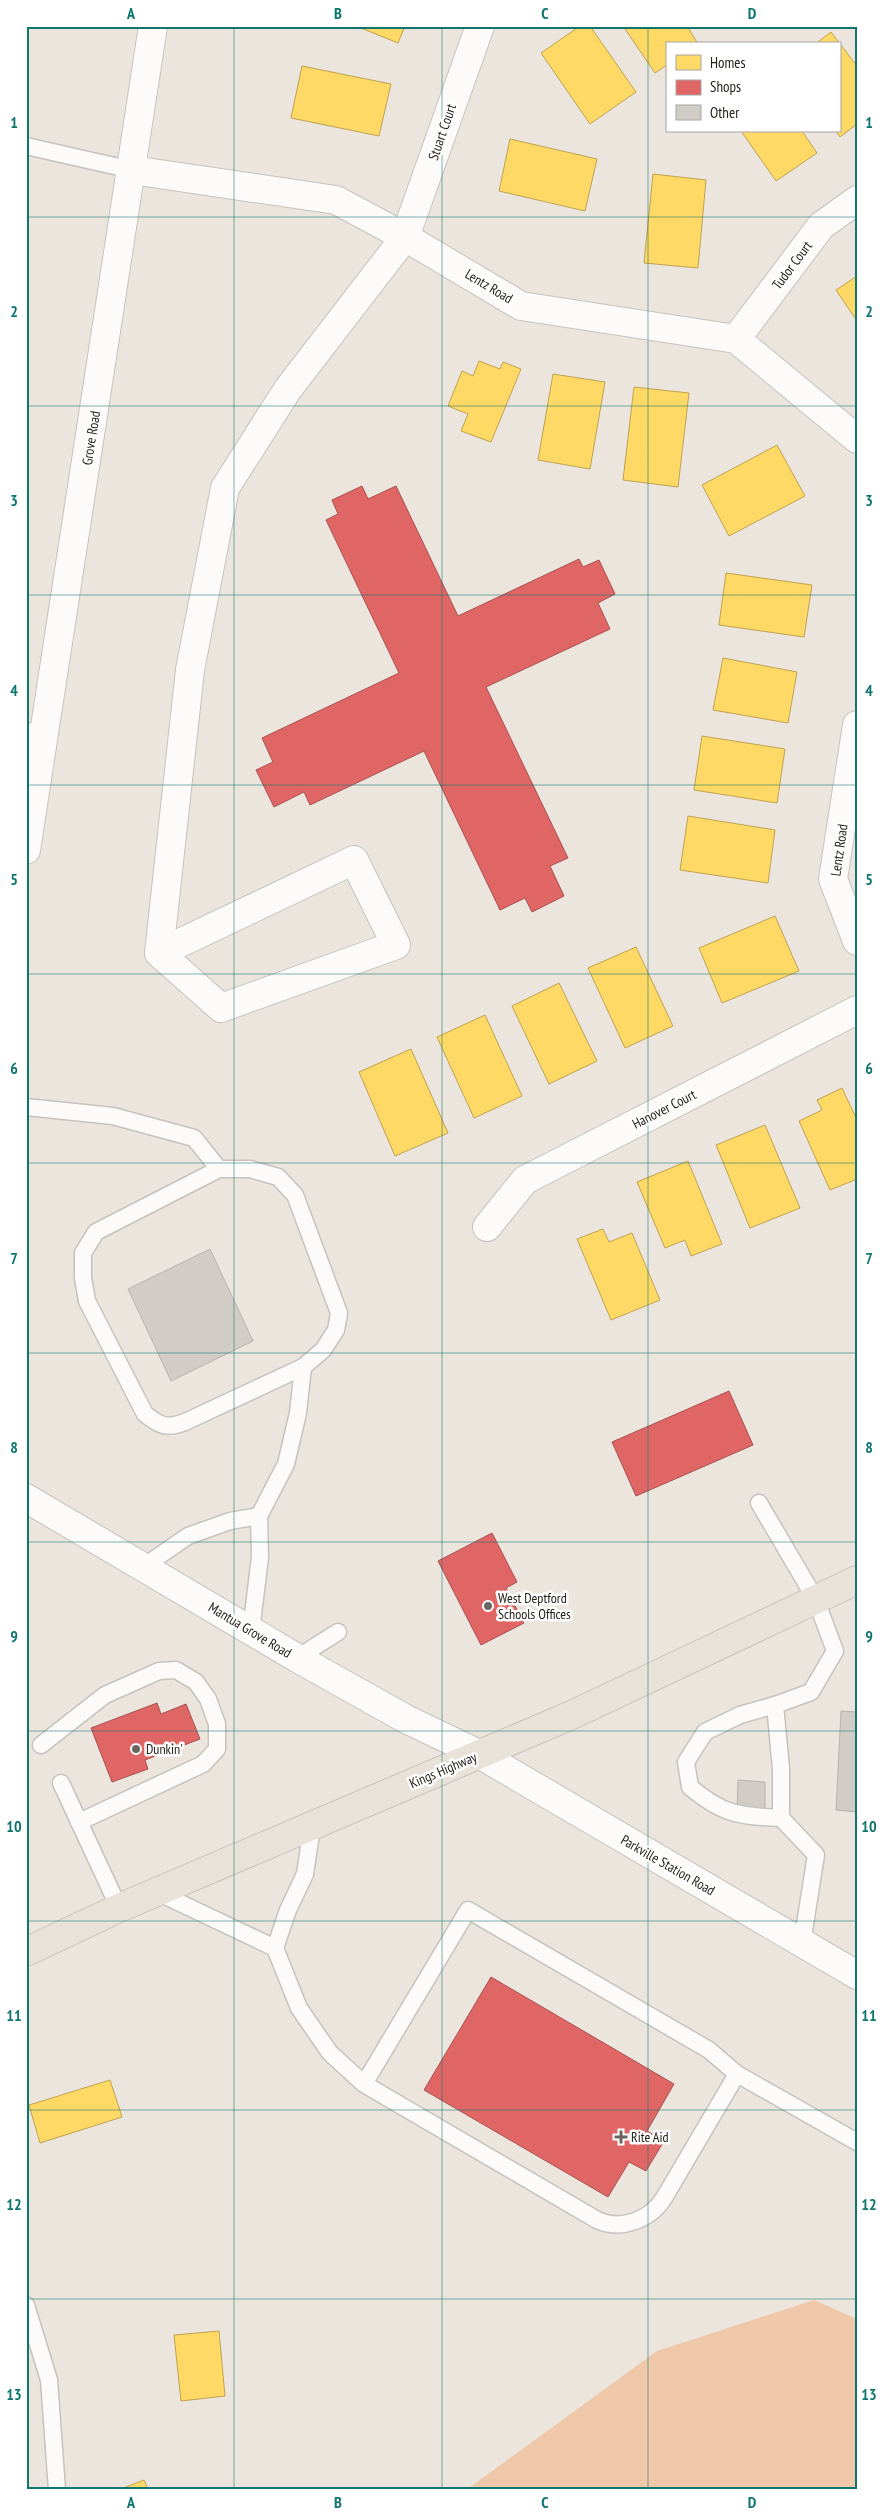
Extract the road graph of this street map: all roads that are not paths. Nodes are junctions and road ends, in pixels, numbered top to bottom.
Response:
1 (153, 26) edge
2 (480, 26) edge
3 (26, 146) edge
4 (132, 170) junction
5 (857, 200) edge
6 (405, 237) junction
7 (736, 339) junction
8 (857, 439) edge
9 (857, 725) edge
10 (36, 732) edge
11 (26, 850) edge
12 (857, 941) edge
13 (159, 953) junction
14 (857, 1010) edge
15 (26, 1107) edge
16 (219, 1169) junction
17 (487, 1226) dead end
18 (303, 1366) junction
19 (26, 1498) edge
20 (759, 1503) dead end
21 (259, 1516) junction
22 (143, 1567) junction
23 (857, 1580) edge
24 (816, 1600) junction
25 (251, 1631) junction
26 (338, 1632) dead end
27 (297, 1658) junction
28 (775, 1705) junction
29 (41, 1745) dead end
30 (479, 1754) junction
31 (61, 1783) dead end
32 (781, 1818) junction
33 (79, 1822) junction
34 (312, 1827) junction
35 (157, 1892) junction
36 (119, 1908) junction
37 (802, 1944) junction
38 (275, 1948) junction
39 (26, 1952) edge
40 (857, 1975) edge
41 (737, 2074) junction
42 (364, 2084) junction
43 (857, 2142) edge
44 (26, 2305) edge
45 (57, 2490) edge

1 - 4 street, Grove Road
2 - 6 street, Stuart Court
3 - 4 lane
4 - 6 street, Lentz Road
4 - 10 street, Grove Road
5 - 7 street, Tudor Court
6 - 7 street, Lentz Road
6 - 13 street, Stuart Court
7 - 8 street
9 - 12 street, Lentz Road
10 - 11 street, Grove Road
13 - 13 street
14 - 17 street, Hanover Court
15 - 16 lane
16 - 18 lane
16 - 18 lane
18 - 21 lane
19 - 22 street, Mantua Grove Road
20 - 24 lane
21 - 22 lane
21 - 25 lane
22 - 25 street, Mantua Grove Road
23 - 24 main road, Kings Highway
24 - 28 lane
24 - 30 main road, Kings Highway
25 - 27 street, Mantua Grove Road
26 - 27 lane
27 - 30 street, Mantua Grove Road
28 - 32 lane
28 - 32 lane
29 - 33 lane
30 - 34 main road, Kings Highway
30 - 37 street, Parkville Station Road
31 - 33 lane
32 - 37 lane
33 - 36 lane
34 - 35 main road, Kings Highway
34 - 38 lane
35 - 36 main road, Kings Highway
35 - 38 lane
36 - 39 main road, Kings Highway
37 - 40 street, Parkville Station Road
38 - 42 lane
41 - 42 lane
41 - 42 lane
41 - 43 lane
44 - 45 lane

